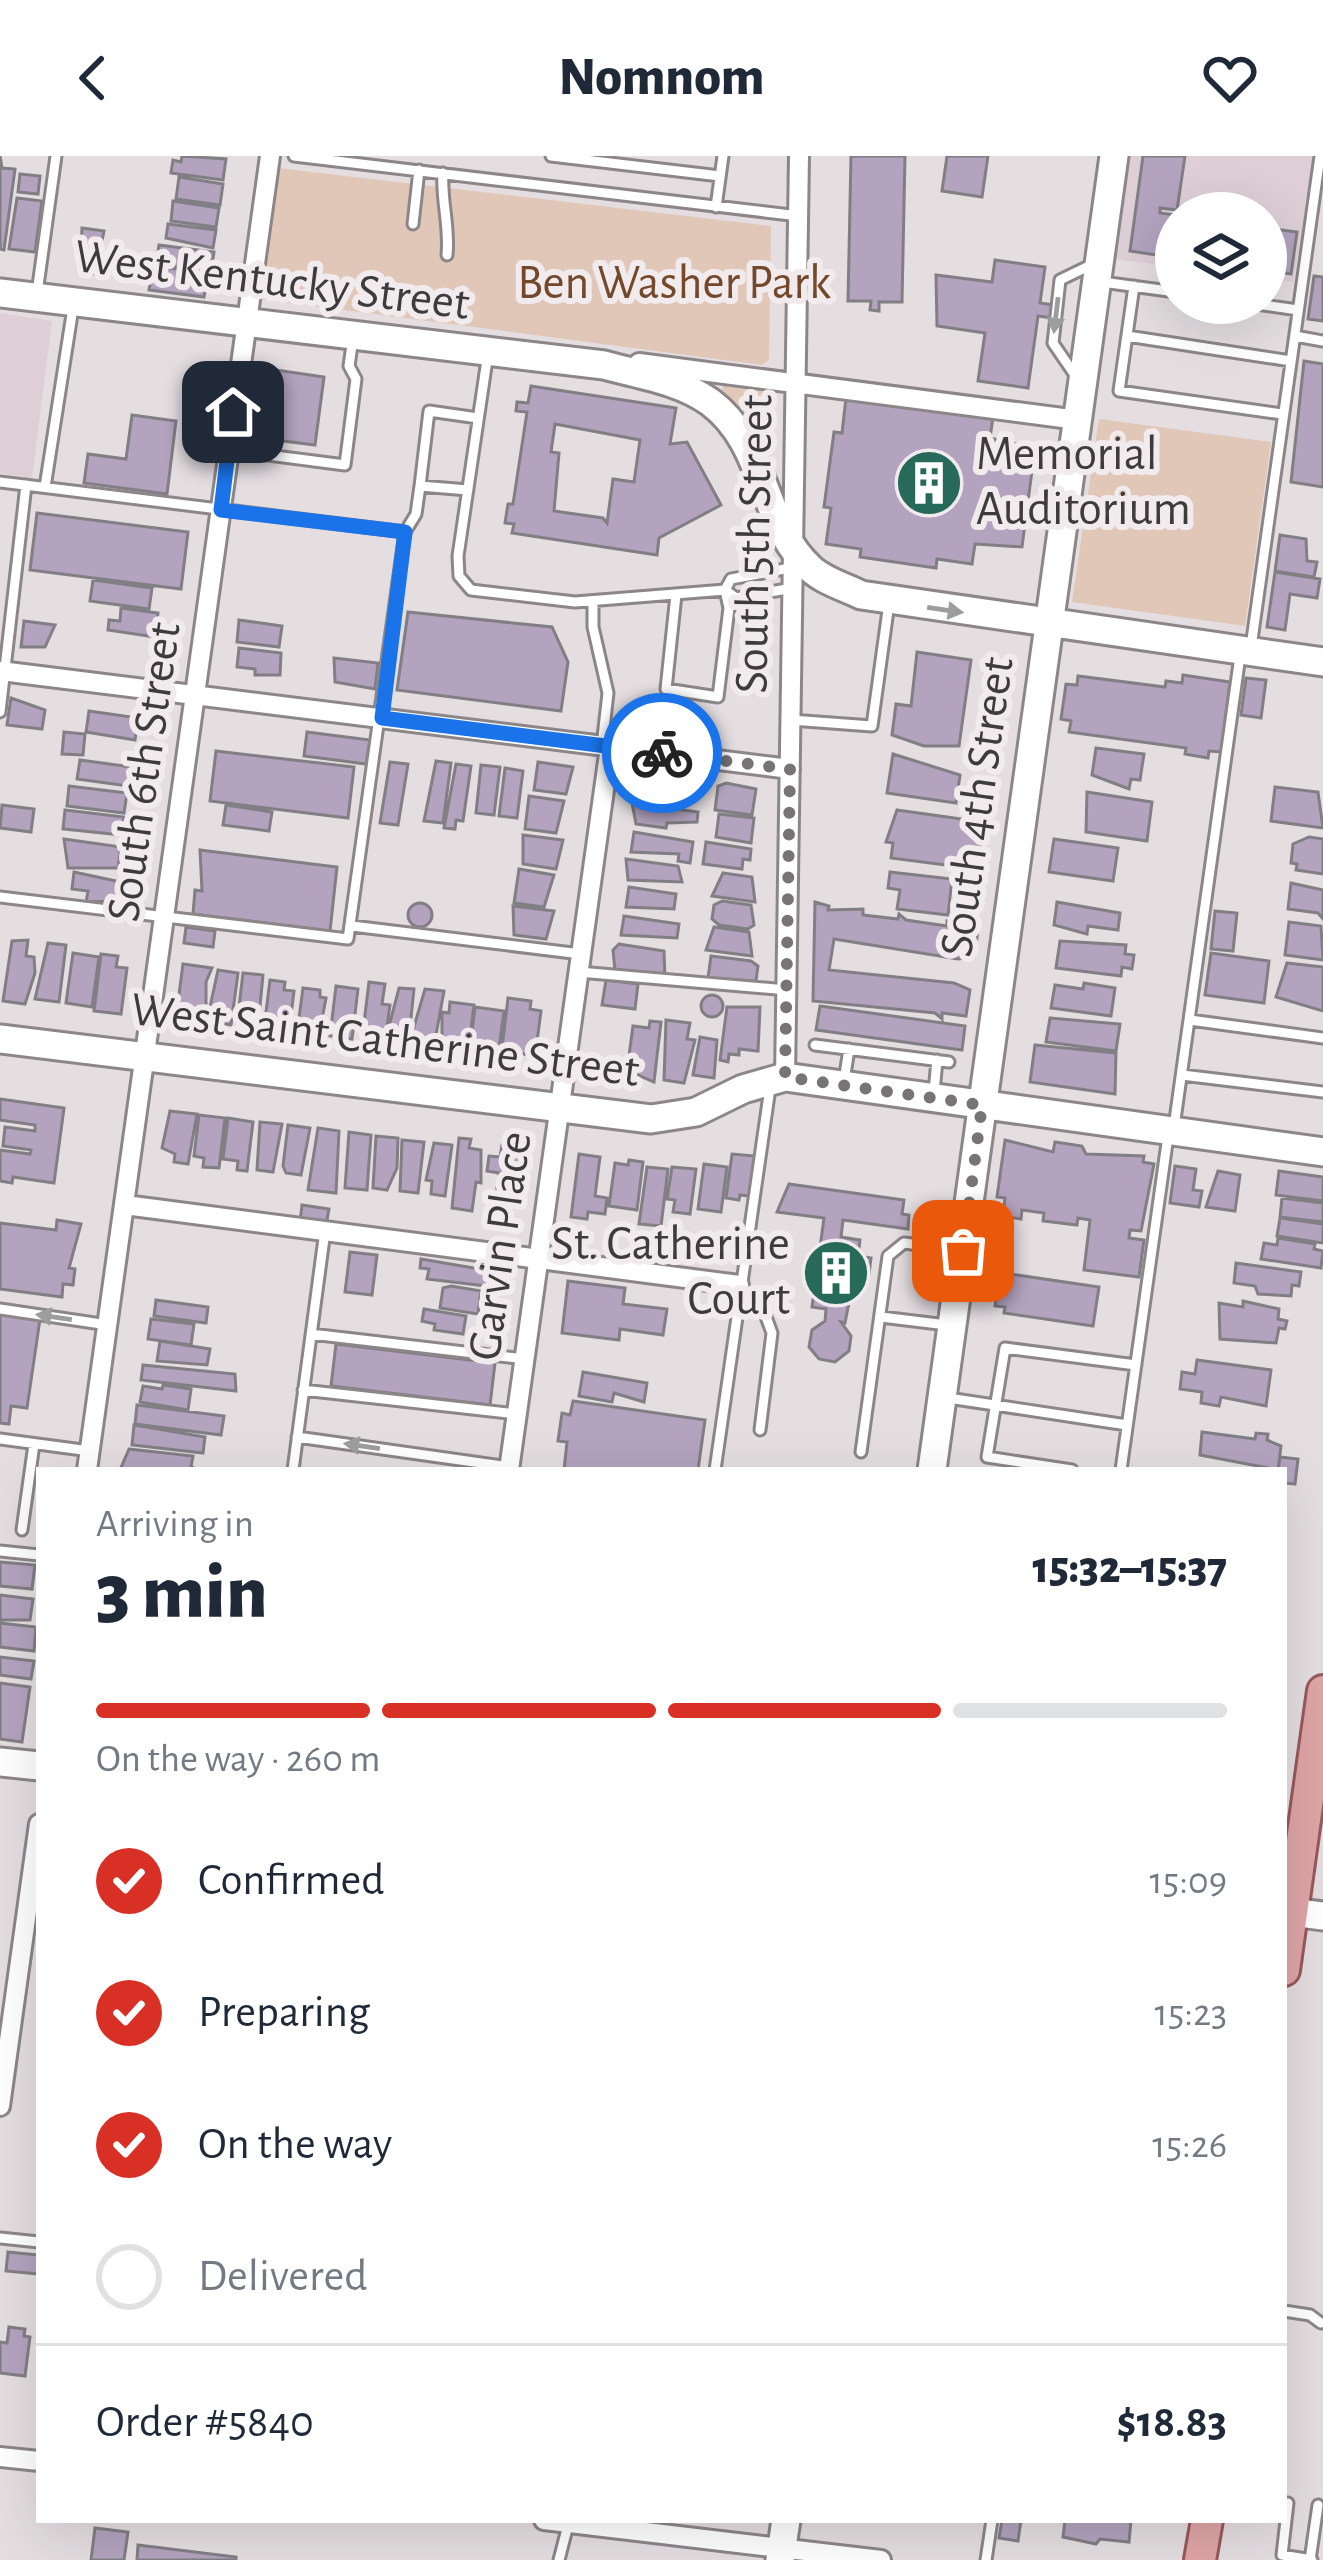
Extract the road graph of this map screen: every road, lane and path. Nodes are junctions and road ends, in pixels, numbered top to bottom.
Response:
1 (56, 156) edge
2 (270, 156) edge
3 (294, 156) edge
4 (437, 156) edge
5 (551, 156) edge
6 (723, 156) edge
7 (800, 156) edge
8 (1114, 156) edge
9 (1319, 156) edge
10 (419, 170) junction
11 (439, 173) junction
12 (720, 176) junction
13 (716, 207) junction
14 (799, 216) junction
15 (413, 224) dead end
16 (1307, 248) junction
17 (1323, 250) edge
18 (447, 255) dead end
19 (1098, 271) junction
20 (1134, 286) junction
21 (1155, 289) edge
22 (0, 293) edge
23 (37, 298) junction
24 (74, 302) junction
25 (1287, 308) edge
26 (1298, 310) junction
27 (244, 323) junction
28 (353, 336) junction
29 (1127, 336) junction
30 (1295, 336) junction
31 (1323, 340) edge
32 (488, 353) junction
33 (1291, 361) junction
34 (604, 365) junction
35 (796, 380) junction
36 (1282, 414) junction
37 (478, 418) junction
38 (1078, 420) junction
39 (229, 450) junction
40 (0, 482) edge
41 (26, 485) junction
42 (420, 486) junction
43 (45, 488) junction
44 (468, 490) junction
45 (221, 510) junction
46 (405, 532) junction
47 (793, 556) junction
48 (793, 588) junction
49 (724, 590) junction
50 (676, 595) junction
51 (593, 601) junction
52 (889, 603) junction
53 (1049, 624) junction
54 (1246, 651) junction
55 (1323, 662) edge
56 (3, 671) edge
57 (196, 695) junction
58 (0, 712) edge
59 (382, 718) junction
60 (791, 720) junction
61 (606, 746) junction
62 (790, 769) junction
63 (0, 897) edge
64 (164, 919) junction
65 (352, 926) junction
66 (580, 963) junction
67 (787, 990) junction
68 (1190, 1020) junction
69 (1323, 1038) edge
70 (0, 1039) edge
71 (815, 1045) dead end
72 (849, 1049) junction
73 (145, 1058) junction
74 (1182, 1075) junction
75 (778, 1080) junction
76 (844, 1087) junction
77 (1323, 1092) edge
78 (933, 1098) junction
79 (982, 1105) junction
80 (560, 1108) junction
81 (1171, 1131) junction
82 (1323, 1152) edge
83 (125, 1205) junction
84 (325, 1232) junction
85 (963, 1251) junction
86 (538, 1260) junction
87 (739, 1292) junction
88 (0, 1309) edge
89 (881, 1317) junction
90 (108, 1325) junction
91 (952, 1325) junction
92 (311, 1334) junction
93 (524, 1359) junction
94 (1136, 1365) junction
95 (304, 1390) junction
96 (943, 1397) junction
97 (994, 1404) junction
98 (517, 1414) junction
99 (1127, 1425) junction
100 (760, 1430) dead end
101 (297, 1437) junction
102 (0, 1439) edge
103 (34, 1444) junction
104 (860, 1452) dead end
105 (89, 1460) edge
106 (293, 1467) edge
107 (503, 1467) edge
108 (510, 1467) edge
109 (715, 1467) edge
110 (932, 1467) edge
111 (1052, 1467) edge
112 (1121, 1467) edge
113 (22, 1530) dead end
114 (0, 1551) edge
115 (36, 1555) edge
116 (1323, 1691) edge
117 (0, 1762) edge
118 (36, 1766) edge
119 (36, 1865) edge
120 (1300, 1913) edge
121 (1287, 1952) edge
122 (28, 1974) edge
123 (0, 2106) edge
124 (0, 2238) edge
125 (36, 2242) edge
126 (1323, 2309) edge
127 (1287, 2311) edge
128 (1310, 2314) junction
129 (1321, 2323) edge
130 (0, 2457) edge
131 (36, 2462) edge
132 (1288, 2503) dead end
133 (1318, 2505) dead end
134 (1287, 2512) edge
135 (569, 2523) edge
136 (580, 2523) edge
137 (992, 2523) edge
138 (1207, 2523) edge
139 (1286, 2523) edge
140 (783, 2542) edge
141 (559, 2560) edge
142 (881, 2560) edge
143 (986, 2560) edge
144 (1201, 2560) edge
145 (1311, 2560) edge

1 - 23 lane
2 - 27 street, South 6th Street
3 - 10 lane
4 - 11 lane
5 - 12 lane
6 - 12 lane
7 - 14 street, South 5th Street
8 - 19 street, South 4th Street
9 - 16 lane
10 - 11 lane
10 - 15 lane
11 - 13 lane
11 - 18 lane
12 - 13 lane
13 - 14 lane
14 - 35 street, South 5th Street
16 - 17 lane
16 - 26 lane
19 - 20 lane
19 - 38 street, South 4th Street
20 - 21 lane
20 - 29 lane
22 - 23 street, West Kentucky Street
23 - 24 street, West Kentucky Street
24 - 27 street, West Kentucky Street
24 - 43 lane
25 - 26 lane
26 - 30 lane
27 - 28 street, West Kentucky Street
27 - 39 street, South 6th Street
28 - 32 street, West Kentucky Street
28 - 39 lane
29 - 33 lane
29 - 36 lane
30 - 31 lane
30 - 33 lane
32 - 34 street, West Kentucky Street
32 - 37 lane
33 - 36 lane
34 - 35 street, West Kentucky Street
34 - 47 street, West Kentucky Street
35 - 38 street, West Kentucky Street
35 - 47 street, South 5th Street
36 - 54 lane
37 - 42 lane
37 - 44 lane
38 - 53 street, South 4th Street
39 - 45 street, South 6th Street
40 - 41 lane
41 - 43 lane
41 - 56 lane
42 - 44 lane
42 - 46 lane
43 - 45 lane
44 - 51 lane
45 - 46 lane
45 - 57 street, South 6th Street
46 - 59 lane
47 - 48 street, South 5th Street
47 - 49 lane
47 - 52 street, West Kentucky Street
48 - 49 lane
48 - 60 street, South 5th Street
49 - 50 lane
49 - 50 lane
50 - 51 lane
51 - 61 lane
52 -> 53 street, West Kentucky Street
52 - 60 lane
53 - 54 street, West Kentucky Street
53 - 79 street, South 4th Street
54 - 55 street, West Kentucky Street
54 - 68 lane
56 - 57 street
56 - 58 lane
57 - 59 street
57 - 64 street, South 6th Street
59 - 61 street
59 - 65 lane
60 - 62 street, South 5th Street
61 - 62 street
61 - 66 street, Garvin Place
62 - 67 street, South 5th Street
63 - 64 lane
64 - 65 lane
64 - 73 street, South 6th Street
65 - 66 lane
66 - 67 lane
66 - 80 street, Garvin Place
67 - 75 street, South 5th Street
68 - 69 lane
68 - 74 lane
70 - 73 street, West Saint Catherine Street
71 - 72 lane
72 - 76 lane
72 - 78 lane
73 - 80 street, West Saint Catherine Street
73 - 83 street, South 6th Street
74 - 77 lane
74 - 81 lane
75 - 76 street, West Saint Catherine Street
75 - 80 street, West Saint Catherine Street
75 - 87 lane
76 - 78 street, West Saint Catherine Street
78 - 79 street, West Saint Catherine Street
79 - 81 street, West Saint Catherine Street
79 - 85 street, South 4th Street
80 - 86 street, Garvin Place
81 - 82 street, West Saint Catherine Street
81 - 94 lane
83 - 84 street
83 - 90 street, South 6th Street
84 - 86 street
84 - 92 lane
85 - 89 lane
85 - 91 street, South 4th Street
86 - 87 street
86 - 93 street, Garvin Place
87 - 100 lane
87 - 109 lane
90 -> 88 lane
89 - 91 lane
89 - 104 lane
90 - 105 street, South 6th Street
91 - 96 street, South 4th Street
92 - 93 lane
92 - 95 lane
93 - 98 street, Garvin Place
94 - 97 lane
94 - 99 lane
95 - 98 lane
95 - 101 lane
96 - 97 lane
96 - 110 street, South 4th Street
97 - 99 lane
97 - 111 lane
98 - 108 street, Garvin Place
99 - 112 lane
101 - 106 lane
107 -> 101 lane
102 - 103 lane
103 - 105 lane
103 - 113 lane
114 - 115 lane
116 - 120 main road
117 - 118 street
119 - 122 street
120 - 121 main road
122 - 123 street
124 - 125 lane
126 - 128 lane
127 - 128 lane
128 - 129 lane
130 - 131 street
132 - 134 lane
133 - 145 lane
135 - 141 lane
136 - 140 street
137 - 143 lane
138 - 144 main road
139 - 145 lane
140 - 142 street

